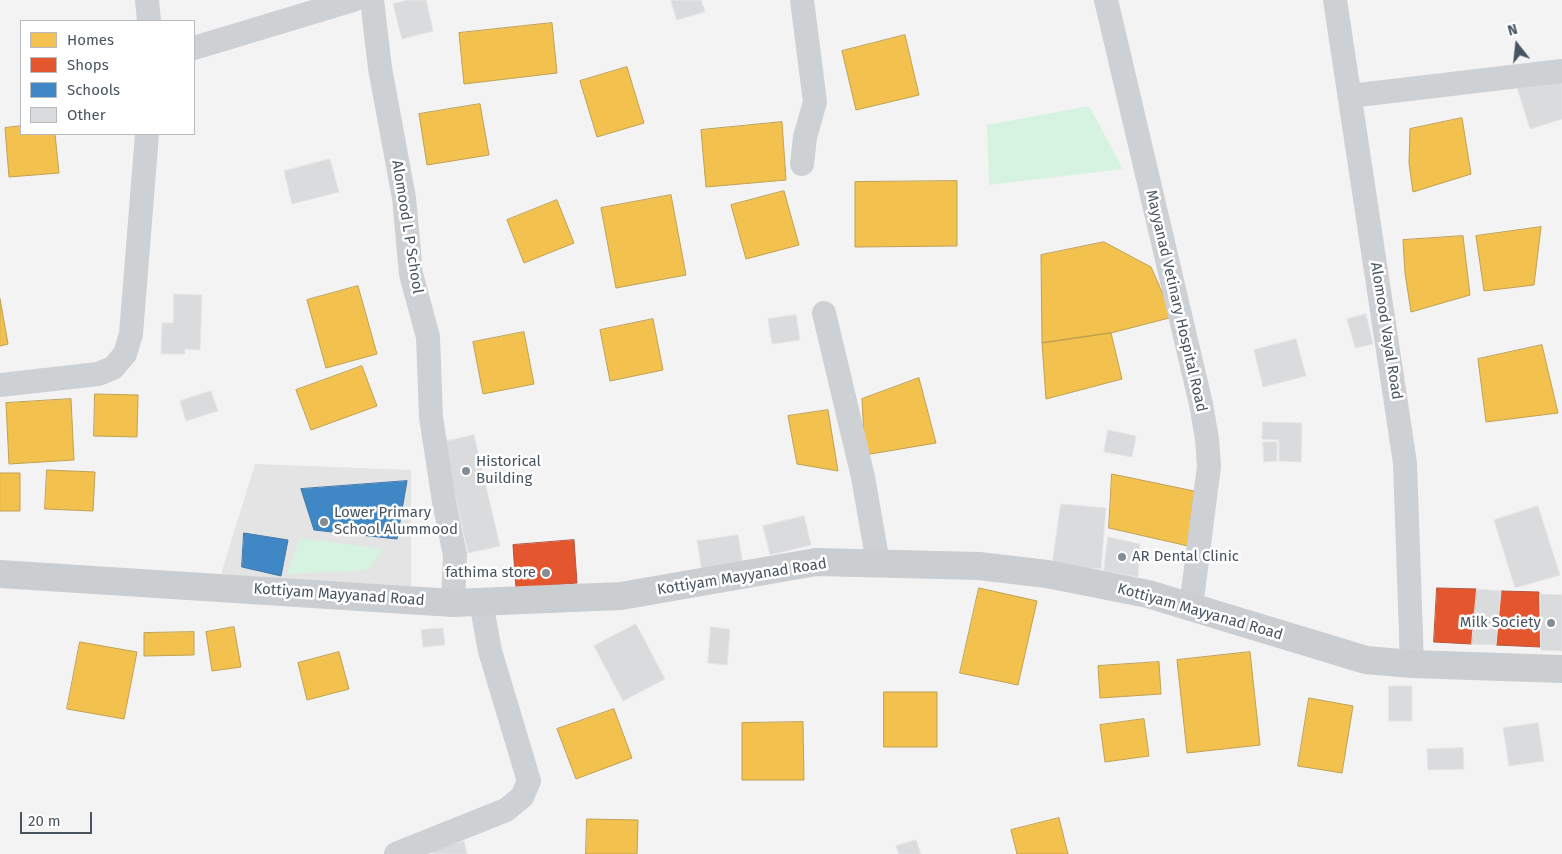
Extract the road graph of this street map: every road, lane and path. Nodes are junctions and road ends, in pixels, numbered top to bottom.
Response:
1 (147, 0) edge
2 (353, 0) edge
3 (372, 0) edge
4 (802, 0) edge
5 (1106, 0) edge
6 (1335, 0) edge
7 (149, 20) edge
8 (195, 48) edge
9 (1562, 71) edge
10 (1350, 96) junction
11 (147, 135) edge
12 (802, 164) dead end
13 (824, 313) dead end
14 (0, 385) edge
15 (878, 563) junction
16 (0, 574) edge
17 (481, 602) junction
18 (453, 603) junction
19 (1191, 607) junction
20 (1412, 664) junction
21 (1562, 669) edge
22 (396, 854) edge

1 - 7 street
2 - 8 street
3 - 18 street, Alomood L P School
4 - 12 street
5 - 19 street, Mayyanad Vetinary Hospital Road
6 - 10 street, Alomood Vayal Road
9 - 10 street
10 - 20 street, Alomood Vayal Road
11 - 14 street
13 - 15 street
15 - 17 main road, Kottiyam Mayyanad Road
15 - 19 main road, Kottiyam Mayyanad Road
16 - 18 main road, Kottiyam Mayyanad Road
17 - 18 main road, Kottiyam Mayyanad Road
17 - 22 street
19 - 20 main road, Kottiyam Mayyanad Road
20 - 21 main road, Kottiyam Mayyanad Road

